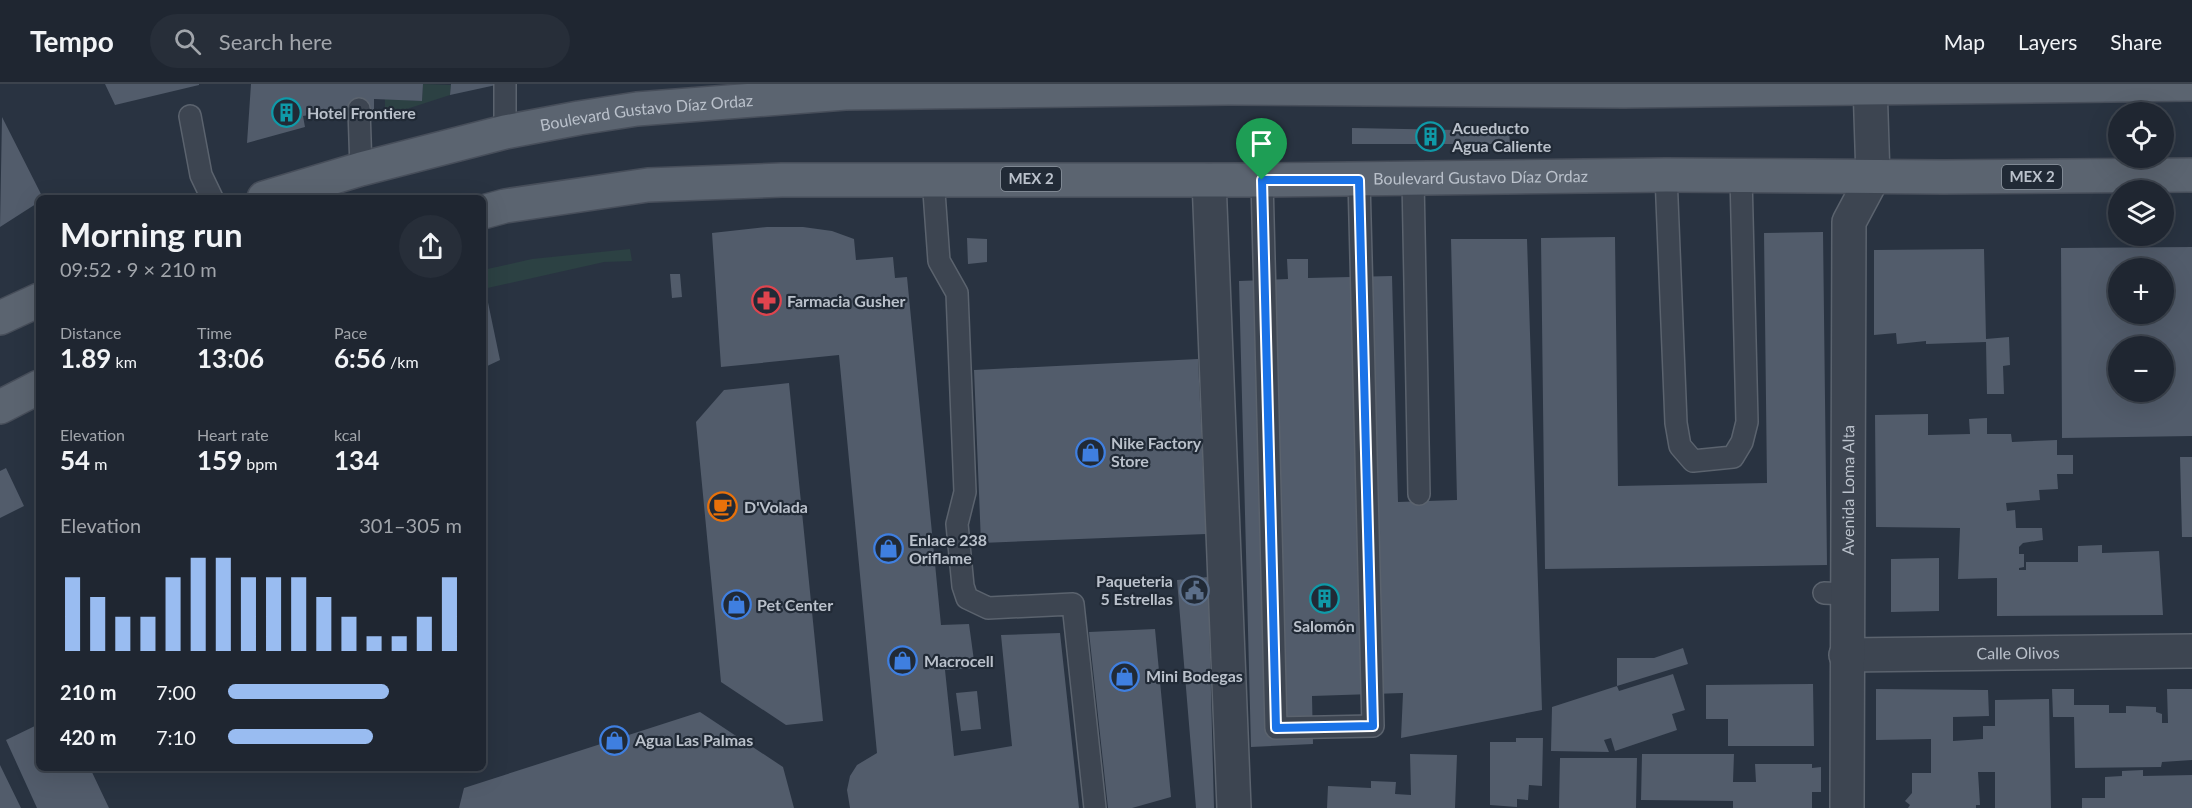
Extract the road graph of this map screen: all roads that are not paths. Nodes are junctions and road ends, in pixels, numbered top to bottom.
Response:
1 (505, 84) edge
2 (2192, 84) edge
3 (1870, 85) edge
4 (1225, 86) edge
5 (359, 110) dead end
6 (190, 116) dead end
7 (505, 132) junction
8 (361, 169) junction
9 (2192, 175) edge
10 (1666, 176) junction
11 (1741, 176) junction
12 (1873, 177) junction
13 (933, 178) junction
14 (1413, 178) junction
15 (1209, 180) junction
16 (1262, 180) junction
17 (1359, 180) junction
18 (211, 195) edge
19 (274, 195) edge
20 (486, 211) edge
21 (36, 301) edge
22 (0, 318) edge
23 (1419, 494) dead end
24 (2192, 651) edge
25 (1846, 655) junction
26 (1095, 808) edge
27 (1234, 808) edge
28 (1847, 808) edge

1 - 7 lane
2 - 3 main road, Boulevard Gustavo Díaz Ordaz
3 - 4 main road, Boulevard Gustavo Díaz Ordaz
3 - 12 street
4 - 7 main road, Boulevard Gustavo Díaz Ordaz
5 - 8 lane
6 - 18 lane
7 - 8 main road, Boulevard Gustavo Díaz Ordaz
8 - 19 main road, Boulevard Gustavo Díaz Ordaz
9 - 12 main road, Boulevard Gustavo Díaz Ordaz / MEX 2
10 - 11 main road, Boulevard Gustavo Díaz Ordaz / MEX 2
10 - 11 lane
10 - 14 main road, Boulevard Gustavo Díaz Ordaz / MEX 2
11 - 12 main road, Boulevard Gustavo Díaz Ordaz / MEX 2
12 - 25 street, Avenida Loma Alta
13 - 15 main road, Boulevard Gustavo Díaz Ordaz / MEX 2
13 - 20 main road, Boulevard Gustavo Díaz Ordaz / MEX 2
13 - 26 lane
14 - 17 main road, Boulevard Gustavo Díaz Ordaz / MEX 2
14 - 23 lane
15 - 16 main road, Boulevard Gustavo Díaz Ordaz / MEX 2
15 - 27 street
16 - 17 main road, Boulevard Gustavo Díaz Ordaz / MEX 2
16 - 17 lane
21 - 22 main road
24 - 25 street, Calle Olivos
25 - 28 street, Avenida Loma Alta

